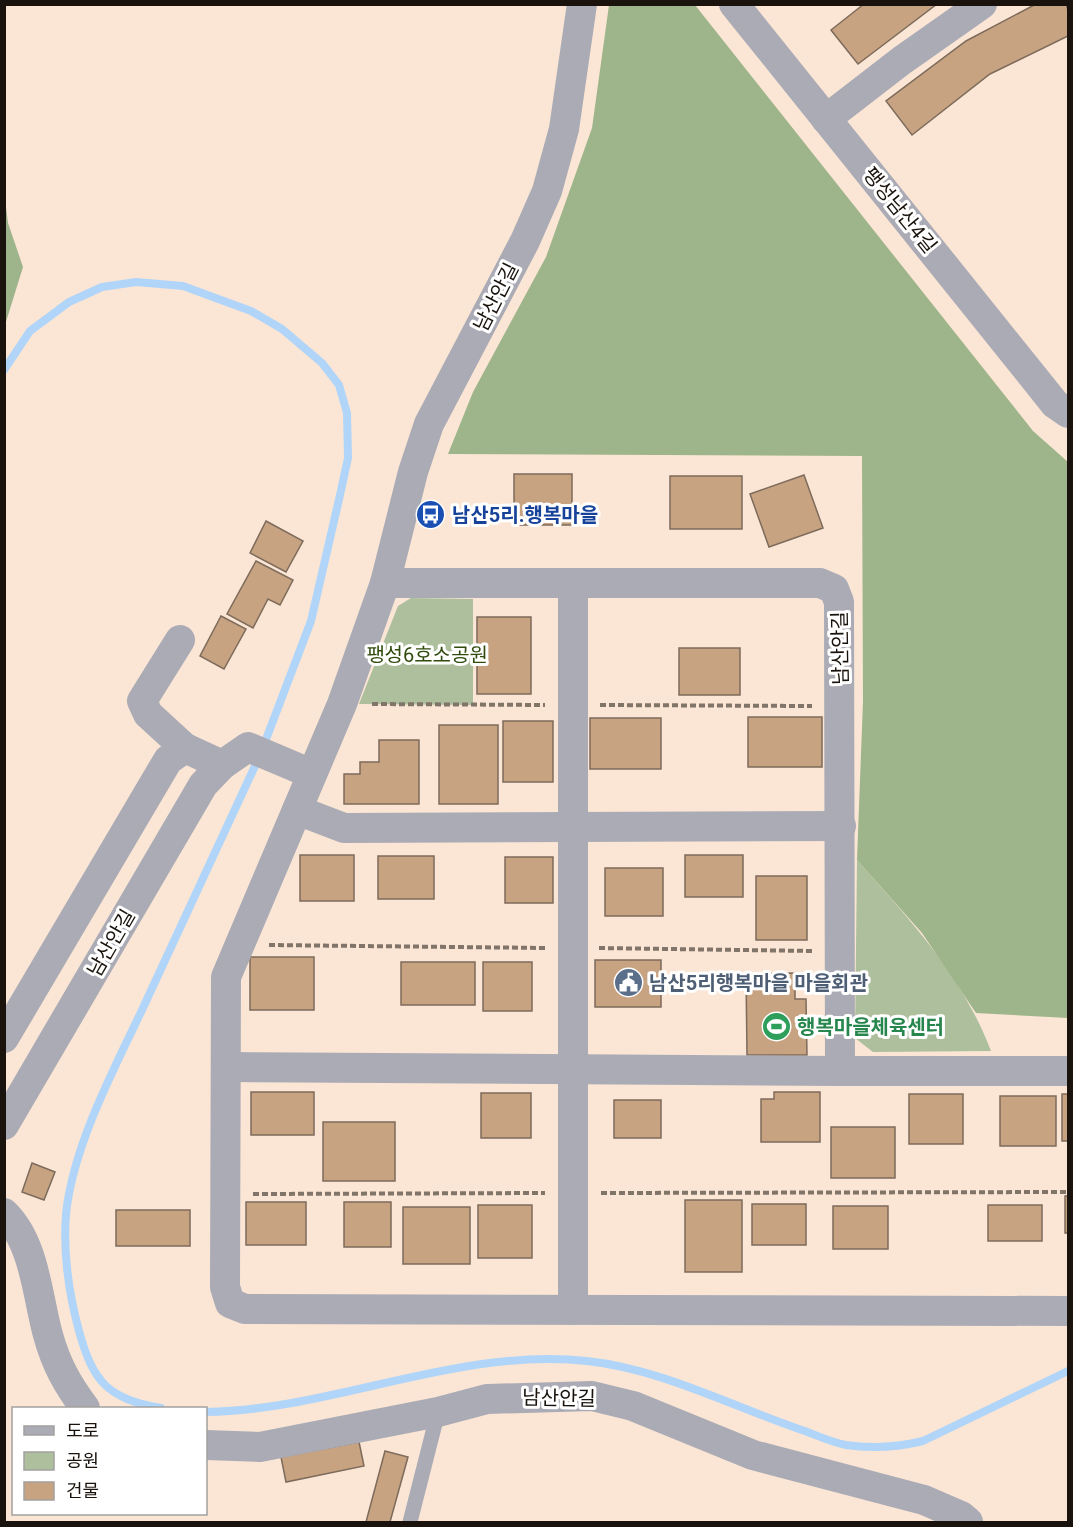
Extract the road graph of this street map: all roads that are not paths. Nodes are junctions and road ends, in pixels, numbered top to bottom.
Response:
1 (582, 4) edge
2 (734, 4) edge
3 (982, 4) edge
4 (826, 119) junction
5 (1068, 413) edge
6 (385, 583) junction
7 (573, 583) junction
8 (180, 640) dead end
9 (185, 748) junction
10 (222, 765) junction
11 (312, 774) junction
12 (297, 810) junction
13 (573, 825) junction
14 (841, 826) junction
15 (4, 1038) edge
16 (226, 1067) junction
17 (573, 1068) junction
18 (840, 1071) junction
19 (1068, 1071) edge
20 (4, 1125) edge
21 (4, 1213) edge
22 (573, 1310) junction
23 (1068, 1311) edge
24 (84, 1407) edge
25 (438, 1412) junction
26 (207, 1445) edge
27 (410, 1522) edge
28 (968, 1522) edge

1 - 6 street, 남산안길
2 - 4 street, 팽성남산4길
3 - 4 street
4 - 5 street, 팽성남산4길
6 - 7 street, 남산안길
6 - 11 street, 남산안길
7 - 13 street
7 - 14 street, 남산안길
8 - 9 street
9 - 10 street
9 - 15 street
10 - 11 street, 남산안길
10 - 20 street, 남산안길
11 - 12 street, 남산안길
12 - 13 street
12 - 16 street, 남산안길
13 - 14 street
13 - 17 street
14 - 18 street, 남산안길
16 - 17 street
16 - 22 street, 남산안길
17 - 18 street
17 - 22 street
18 - 19 street
21 - 24 street
22 - 23 street, 남산안길
25 - 26 street, 남산안길
25 - 27 lane
25 - 28 street, 남산안길

